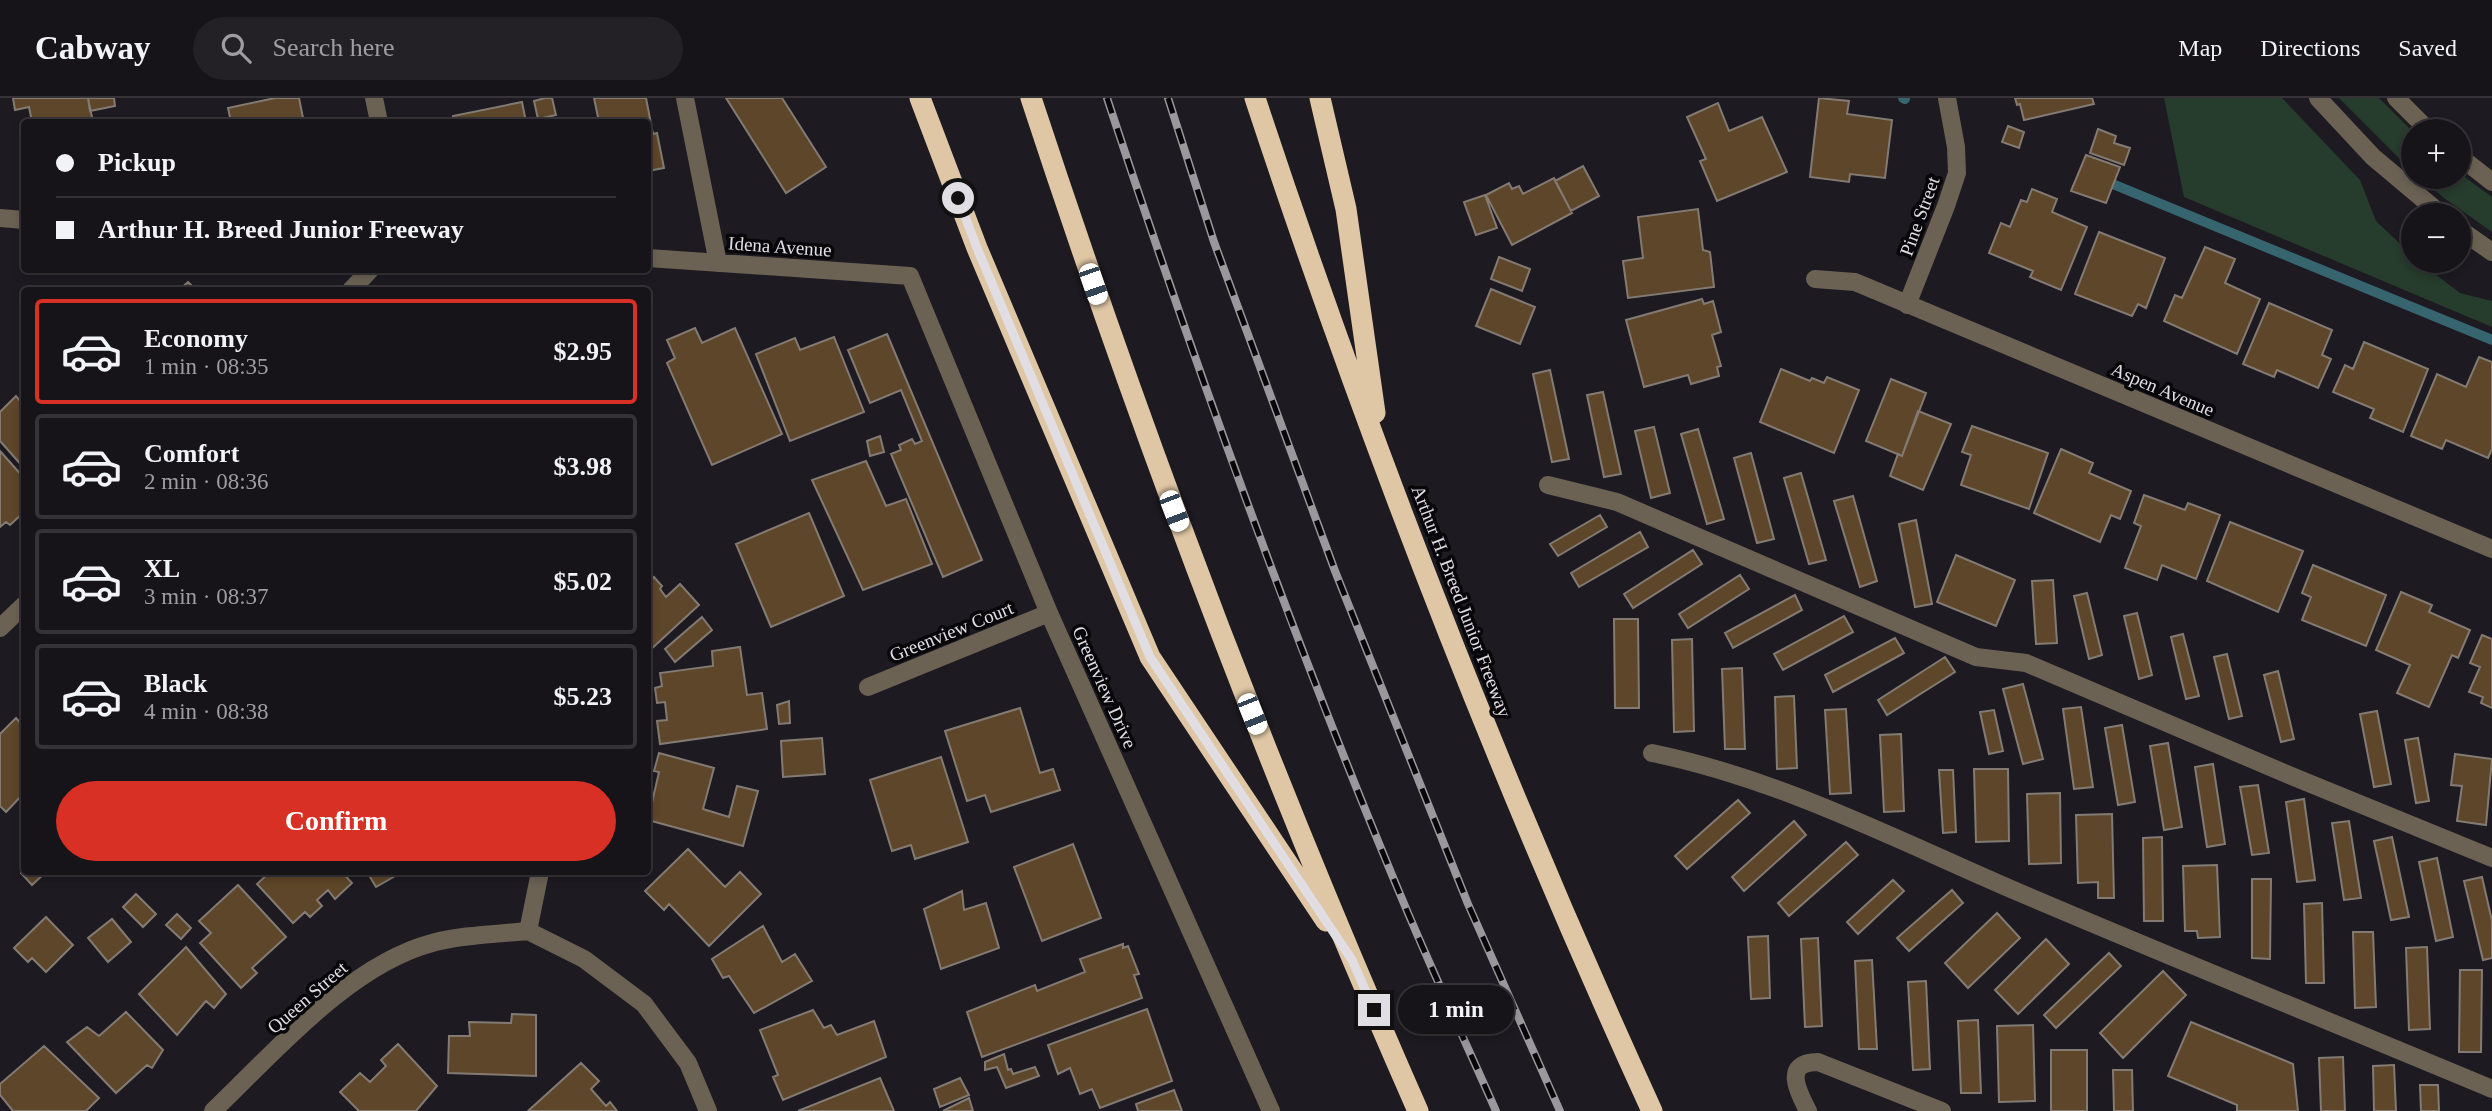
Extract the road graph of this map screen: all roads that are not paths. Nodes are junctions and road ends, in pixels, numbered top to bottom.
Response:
1 (374, 98) edge
2 (685, 98) edge
3 (920, 98) edge
4 (1031, 98) edge
5 (1255, 98) edge
6 (1320, 98) edge
7 (1947, 98) edge
8 (2318, 98) edge
9 (2396, 98) edge
10 (378, 119) edge
11 (2417, 119) edge
12 (2471, 165) edge
13 (2492, 182) edge
14 (2428, 203) edge
15 (0, 218) edge
16 (21, 220) edge
17 (2471, 237) edge
18 (2492, 252) edge
19 (651, 258) edge
20 (718, 263) junction
21 (367, 273) edge
22 (910, 276) joint
23 (1815, 279) dead end
24 (354, 287) edge
25 (1908, 305) junction
26 (1381, 457) junction
27 (1548, 485) dead end
28 (2492, 549) edge
29 (21, 608) edge
30 (1049, 613) junction
31 (0, 628) edge
32 (868, 687) dead end
33 (1652, 753) dead end
34 (2492, 858) edge
35 (539, 875) edge
36 (528, 931) junction
37 (1352, 960) junction
38 (2492, 1089) edge
39 (213, 1111) edge
40 (708, 1111) edge
41 (1271, 1111) edge
42 (1418, 1111) edge
43 (1653, 1111) edge
44 (1808, 1111) edge
45 (1942, 1111) edge

1 - 10 street
2 - 20 street
3 - 37 highway
4 - 37 highway
5 - 26 highway, Arthur H. Breed Junior Freeway
6 - 26 highway
7 - 25 street, Pine Street
8 - 14 street
9 - 11 street
12 - 13 street
15 - 16 street
17 - 18 street
19 - 20 street, Idena Avenue
20 - 22 street, Idena Avenue
21 - 24 street
22 - 30 street, Greenview Drive
23 - 25 street, Aspen Avenue
25 - 28 street, Aspen Avenue
26 - 43 highway, Arthur H. Breed Junior Freeway
27 - 34 street
29 - 31 street
30 - 32 street, Greenview Court
30 - 41 street, Greenview Drive
33 - 38 street
35 - 36 street
36 - 39 street, Queen Street
36 - 40 street
37 - 42 highway
44 - 45 street

